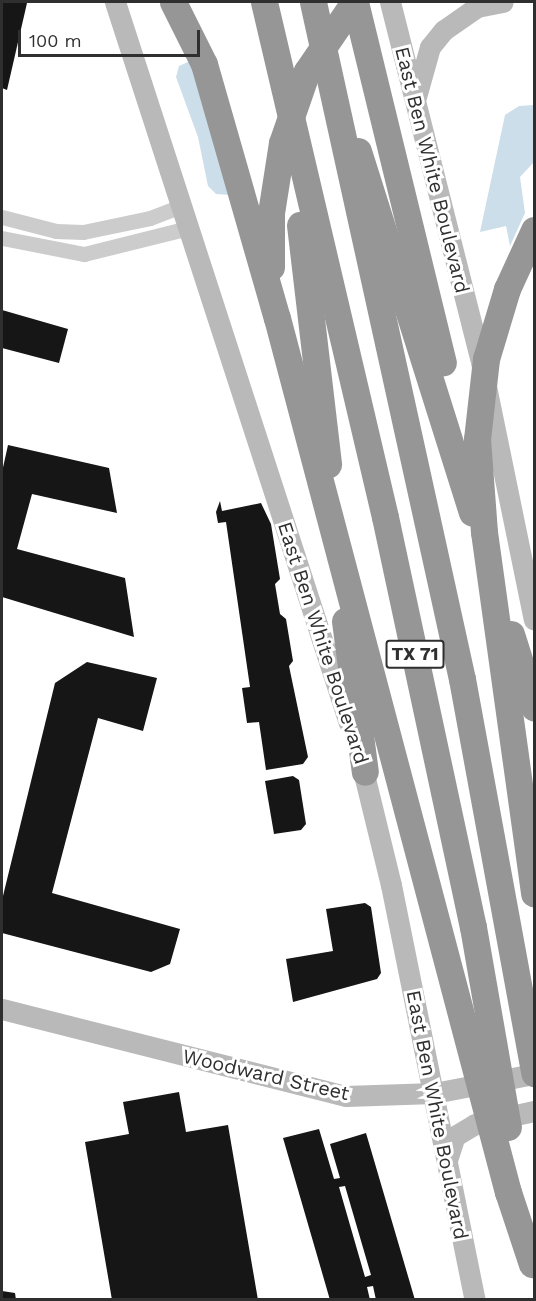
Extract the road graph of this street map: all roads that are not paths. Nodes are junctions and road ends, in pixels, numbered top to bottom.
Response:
1 (115, 2) edge
2 (174, 2) edge
3 (264, 2) edge
4 (312, 2) edge
5 (354, 2) edge
6 (373, 2) edge
7 (390, 2) edge
8 (503, 2) edge
9 (398, 37) junction
10 (273, 49) junction
11 (331, 82) junction
12 (415, 104) junction
13 (182, 206) junction
14 (2, 217) edge
15 (189, 228) junction
16 (534, 230) edge
17 (2, 238) edge
18 (277, 318) junction
19 (484, 532) junction
20 (534, 620) edge
21 (534, 707) edge
22 (364, 772) junction
23 (534, 894) edge
24 (2, 1009) edge
25 (534, 1073) edge
26 (434, 1093) junction
27 (534, 1112) edge
28 (446, 1164) junction
29 (533, 1272) edge
30 (475, 1299) edge

1 - 13 main road, East Ben White Boulevard
2 - 18 highway
3 - 10 highway, TX 71
4 - 11 highway, TX 71
5 - 18 highway
5 - 19 highway
6 - 9 main road
7 - 9 main road, East Ben White Boulevard
8 - 12 main road
9 - 12 main road, East Ben White Boulevard
10 - 22 highway
10 - 29 highway, TX 71
11 - 21 highway
11 - 25 highway, TX 71
12 - 20 main road, East Ben White Boulevard
13 - 14 street
13 - 15 main road, East Ben White Boulevard
15 - 17 street
15 - 22 main road, East Ben White Boulevard
16 - 19 highway
18 - 29 highway
19 - 23 highway
22 - 26 main road, East Ben White Boulevard
24 - 26 main road, Woodward Street
25 - 26 main road, Woodward Street
26 - 28 main road, East Ben White Boulevard
27 - 28 main road
28 - 30 main road, East Ben White Boulevard

